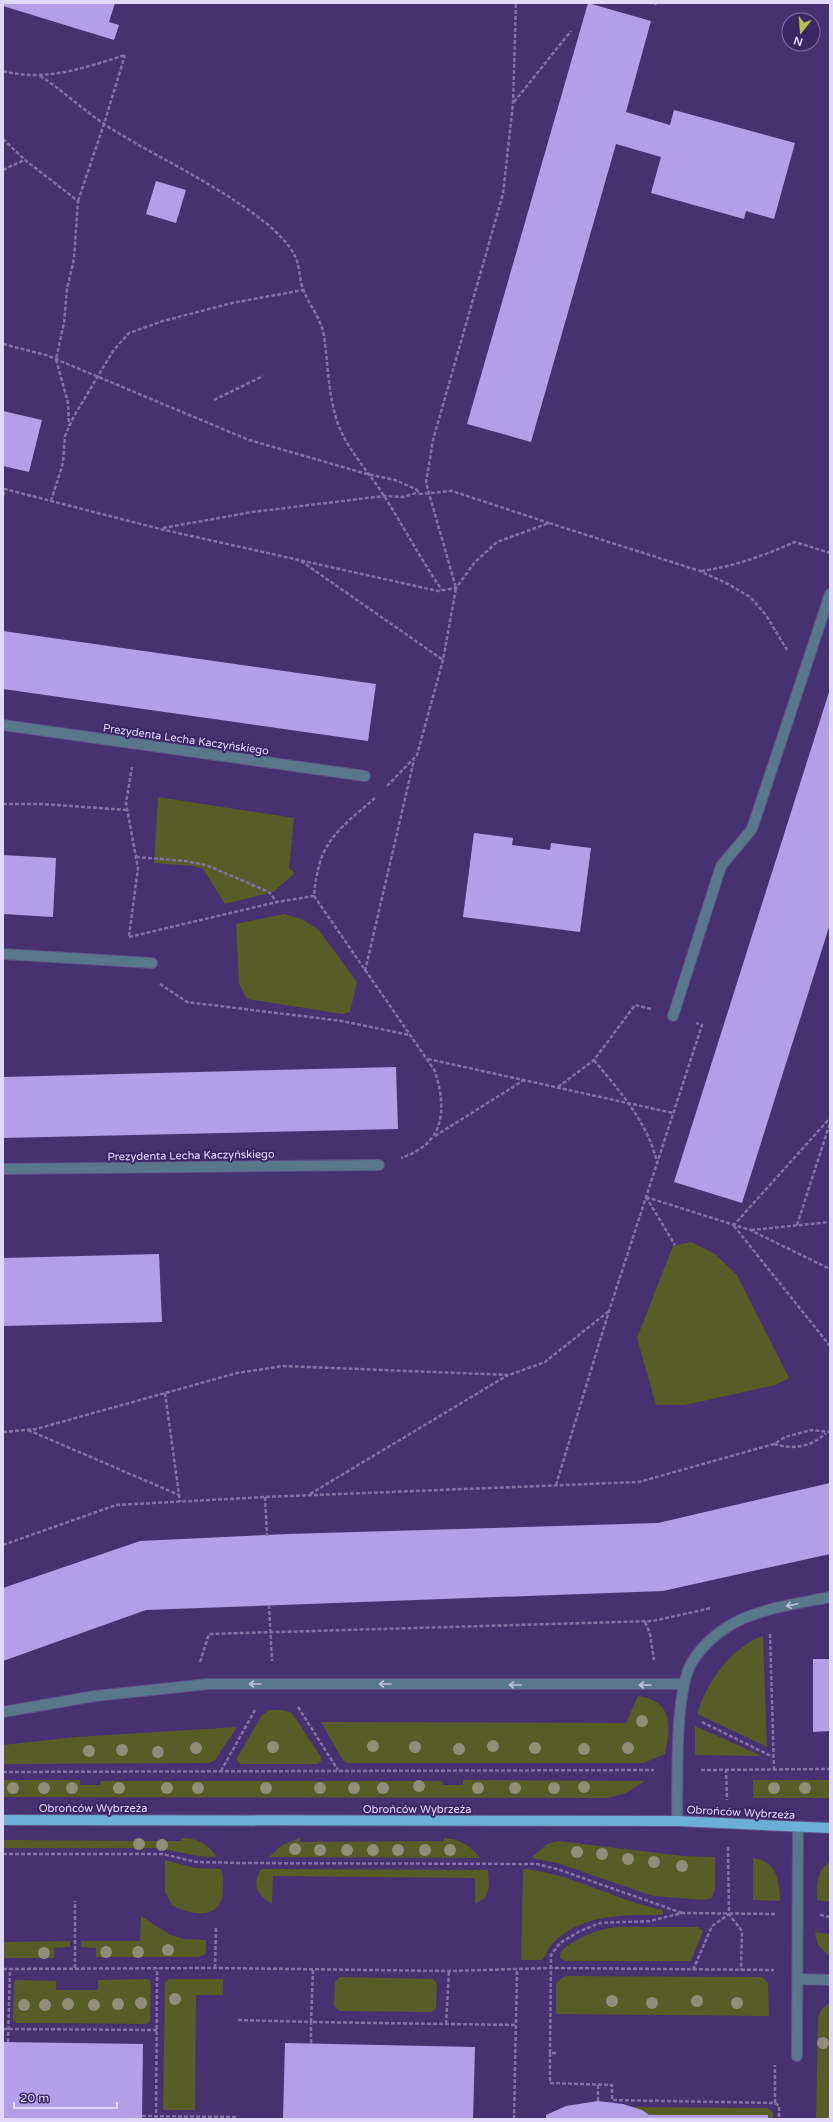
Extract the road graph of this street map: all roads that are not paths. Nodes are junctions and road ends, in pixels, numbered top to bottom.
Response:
1 (830, 594) edge
2 (3, 725) edge
3 (365, 776) dead end
4 (3, 954) edge
5 (152, 963) dead end
6 (672, 1016) road end
7 (380, 1164) road end
8 (3, 1169) edge
9 (830, 1597) edge
10 (684, 1684) junction
11 (3, 1712) edge
12 (3, 1820) edge
13 (677, 1821) junction
14 (798, 1828) junction
15 (830, 1828) edge
16 (798, 1979) junction
17 (830, 1980) edge
18 (797, 2056) dead end

1 - 6 street
2 - 3 street, Prezydenta Lecha Kaczyńskiego
4 - 5 street
7 - 8 street, Prezydenta Lecha Kaczyńskiego
9 -> 10 street
10 -> 11 street
10 - 13 street
12 - 13 main road, Obrońców Wybrzeża
13 - 14 main road, Obrońców Wybrzeża
14 - 15 main road, Obrońców Wybrzeża
14 - 16 street
16 - 17 street
16 - 18 street

